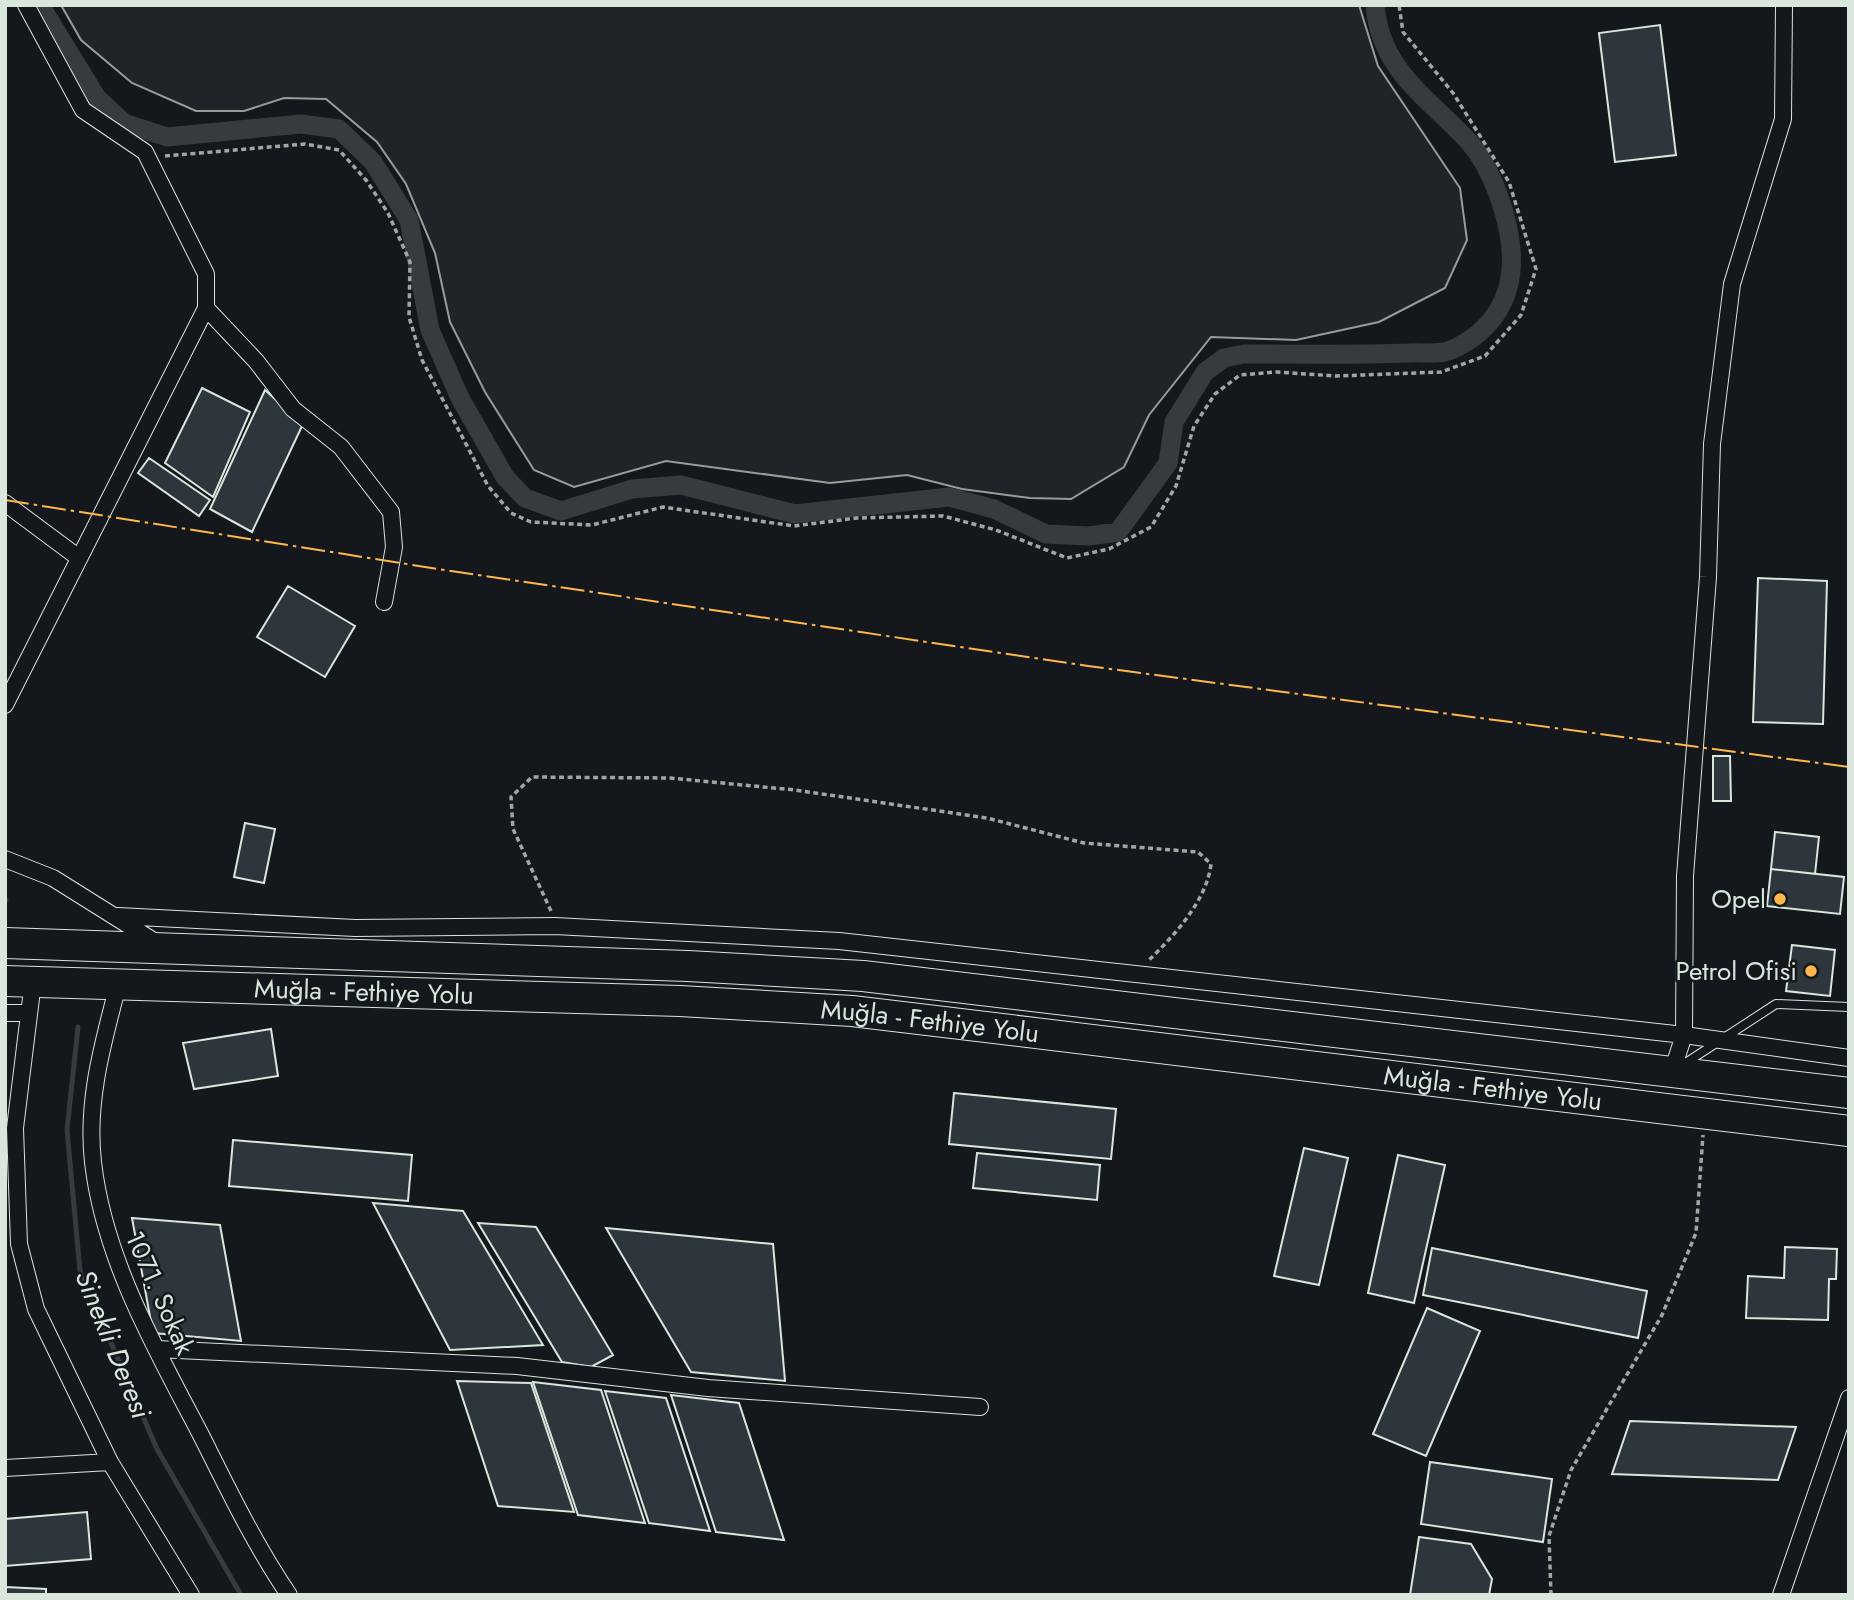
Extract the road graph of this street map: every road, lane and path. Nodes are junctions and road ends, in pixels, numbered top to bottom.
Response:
1 (26, 5) edge
2 (1399, 5) edge
3 (1784, 5) edge
4 (145, 152) junction
5 (206, 308) junction
6 (5, 503) edge
7 (79, 558) junction
8 (384, 602) dead end
9 (5, 705) edge
10 (5, 859) edge
11 (118, 916) junction
12 (5, 943) edge
13 (554, 944) junction
14 (164, 948) junction
15 (1132, 976) junction
16 (19, 981) edge
17 (118, 985) junction
18 (1849, 1007) edge
19 (5, 1013) edge
20 (29, 1013) junction
21 (1684, 1035) junction
22 (1721, 1040) junction
23 (1849, 1058) edge
24 (1671, 1072) junction
25 (1849, 1093) edge
26 (1704, 1112) junction
27 (1849, 1130) edge
28 (157, 1349) junction
29 (1849, 1398) edge
30 (980, 1407) dead end
31 (110, 1462) junction
32 (5, 1468) edge
33 (191, 1595) edge
34 (289, 1595) edge
35 (1551, 1595) edge
36 (1781, 1595) edge

1 - 4 street
2 - 4 path
3 - 21 street
4 - 5 street
5 - 7 street
5 - 8 street
6 - 7 street
7 - 9 street
10 - 11 street
11 - 13 street
11 - 14 street
12 - 14 highway, Muğla - Fethiye Yolu
13 - 14 highway, Muğla - Fethiye Yolu
13 - 15 street
13 - 15 path
13 - 24 highway, Muğla - Fethiye Yolu
15 - 21 street
16 - 17 highway, Muğla - Fethiye Yolu
16 - 20 street
17 - 26 highway, Muğla - Fethiye Yolu
17 - 28 street, 1071. Sokak
18 - 22 lane
19 - 20 street
20 - 31 street
21 - 22 street
21 - 24 street
22 - 23 street
22 - 24 lane
24 - 25 highway, Muğla - Fethiye Yolu
26 - 27 highway, Muğla - Fethiye Yolu
26 - 35 path
28 - 30 street
28 - 34 street, 1071. Sokak
29 - 36 street
31 - 32 street
31 - 33 street

